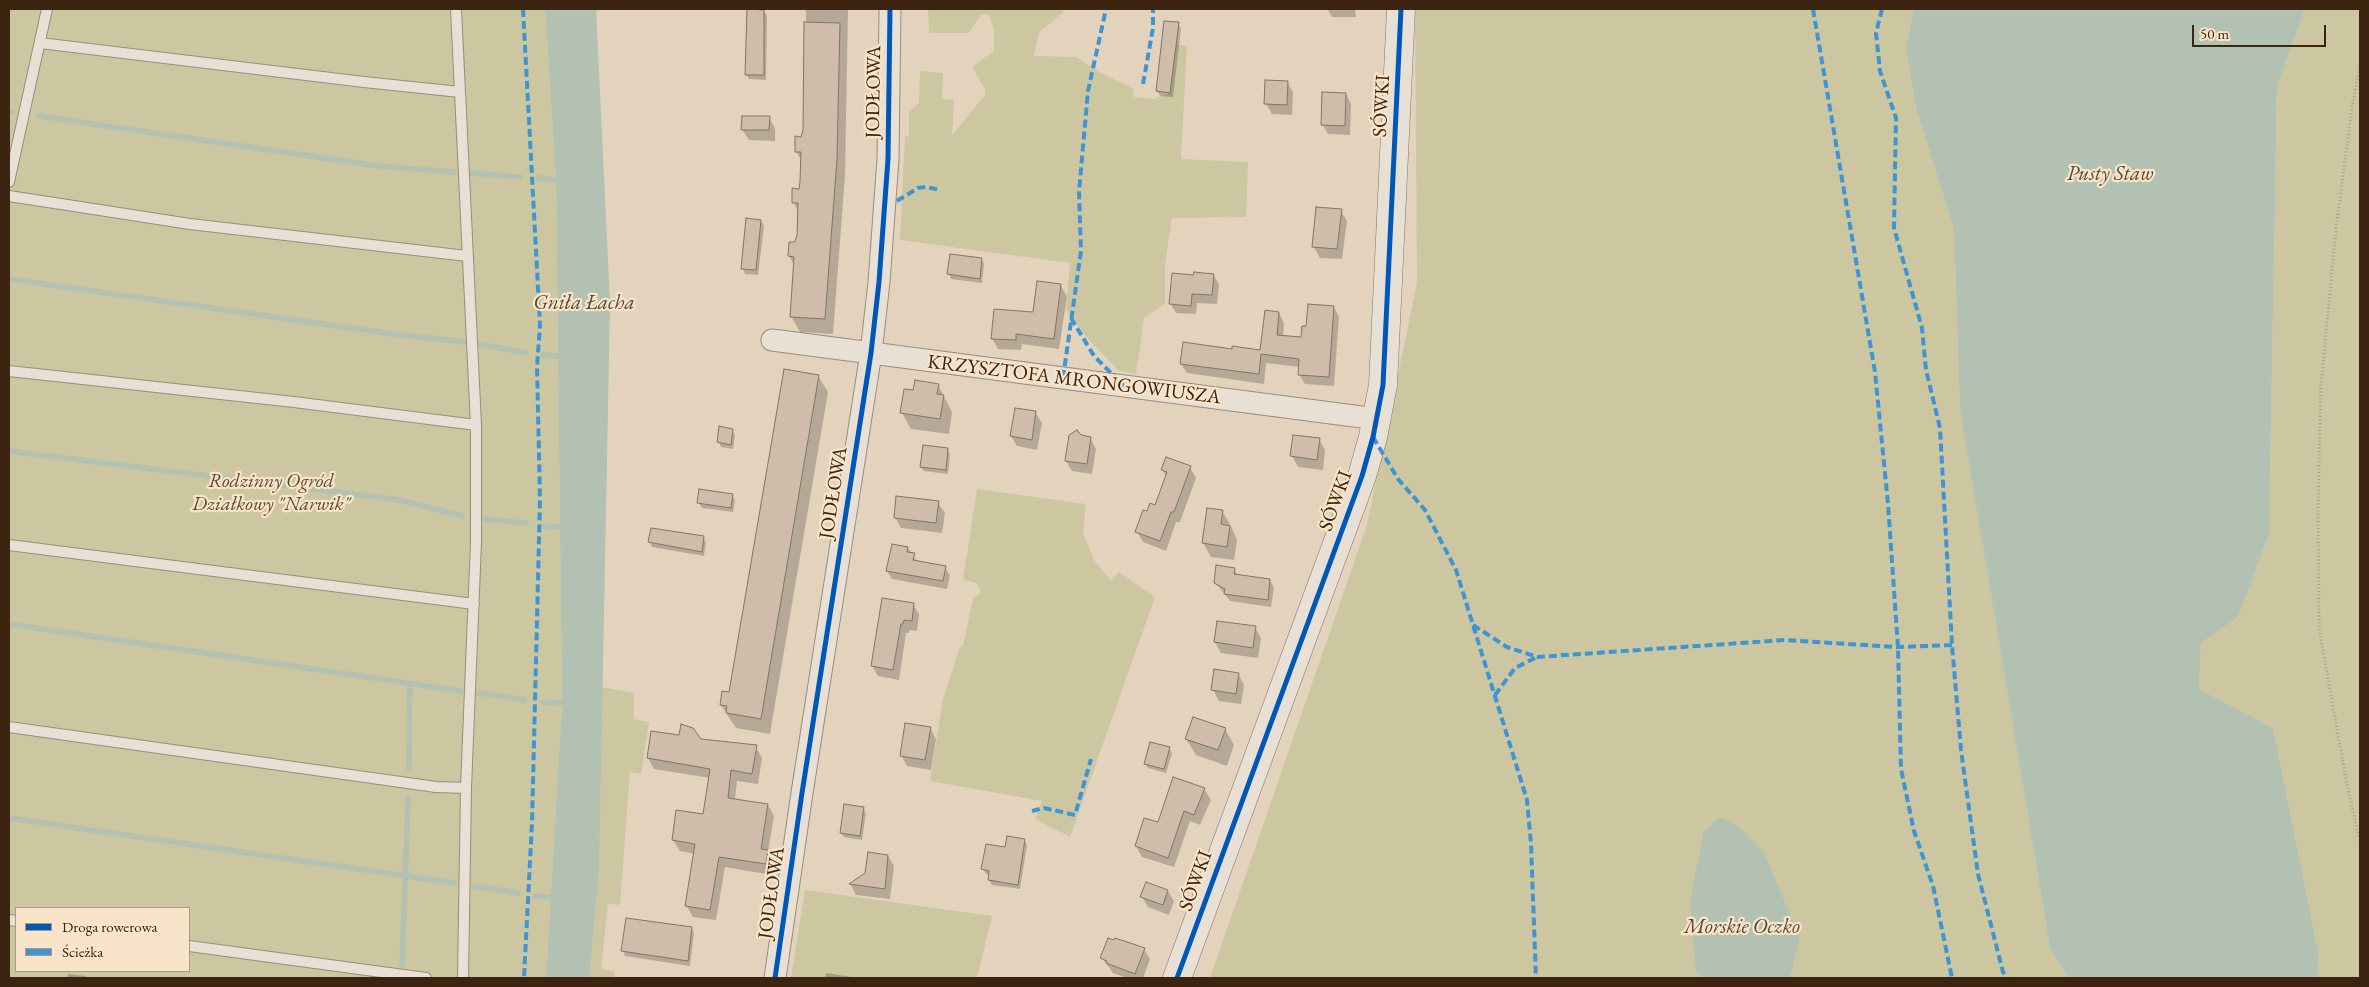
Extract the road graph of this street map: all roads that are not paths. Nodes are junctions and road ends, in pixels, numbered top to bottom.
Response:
1 (47, 9) edge
2 (456, 9) edge
3 (890, 9) edge
4 (1401, 9) edge
5 (40, 43) junction
6 (460, 92) junction
7 (9, 182) edge
8 (9, 196) edge
9 (467, 256) junction
10 (772, 340) dead end
11 (871, 353) junction
12 (9, 371) edge
13 (1377, 419) junction
14 (476, 425) junction
15 (9, 545) edge
16 (474, 604) junction
17 (9, 727) edge
18 (466, 788) junction
19 (190, 946) edge
20 (426, 978) edge
21 (463, 978) edge
22 (775, 978) edge
23 (1177, 978) edge

1 - 5 lane
2 - 6 lane
3 - 11 street, JODŁOWA
4 - 13 street, SÓWKI
5 - 6 lane
5 - 7 lane
6 - 9 lane
8 - 9 lane
9 - 14 lane
10 - 11 street, KRZYSZTOFA MRONGOWIUSZA
11 - 13 street, KRZYSZTOFA MRONGOWIUSZA
11 - 22 street, JODŁOWA
12 - 14 lane
13 - 23 street, SÓWKI
14 - 16 lane
15 - 16 lane
16 - 18 lane
17 - 18 lane
18 - 21 lane
19 - 20 lane

